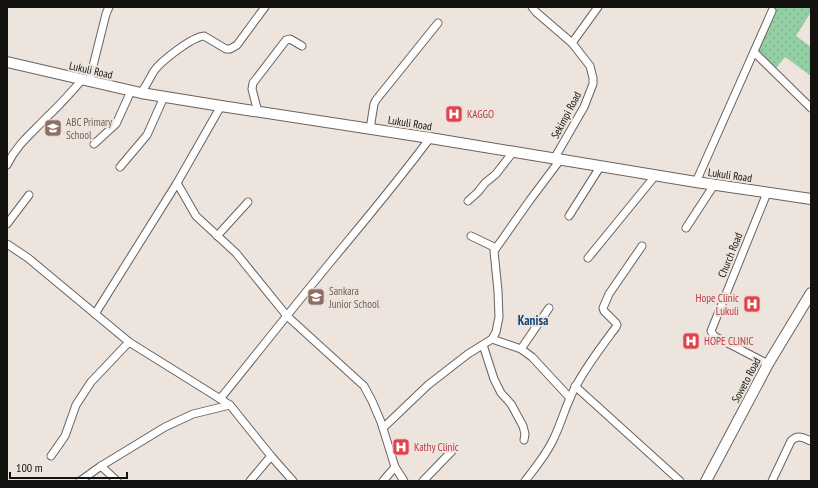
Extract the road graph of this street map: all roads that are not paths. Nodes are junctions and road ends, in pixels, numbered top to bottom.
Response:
1 (109, 7) edge
2 (265, 7) edge
3 (532, 7) edge
4 (598, 7) edge
5 (772, 11) dead end
6 (438, 23) dead end
7 (572, 43) junction
8 (302, 46) dead end
9 (754, 52) junction
10 (7, 62) edge
11 (86, 81) junction
12 (131, 91) junction
13 (141, 93) junction
14 (164, 97) junction
15 (221, 106) junction
16 (811, 108) edge
17 (258, 112) junction
18 (370, 129) junction
19 (430, 138) junction
20 (94, 144) dead end
21 (513, 152) junction
22 (557, 160) junction
23 (7, 165) edge
24 (120, 167) dead end
25 (600, 167) junction
26 (655, 176) junction
27 (696, 182) junction
28 (177, 183) junction
29 (714, 185) junction
30 (767, 193) junction
31 (29, 195) dead end
32 (811, 199) edge
33 (468, 201) dead end
34 (248, 202) dead end
35 (569, 216) dead end
36 (7, 224) edge
37 (686, 228) dead end
38 (217, 236) junction
39 (471, 236) dead end
40 (7, 244) edge
41 (642, 246) dead end
42 (496, 248) junction
43 (588, 258) dead end
44 (811, 293) edge
45 (549, 308) dead end
46 (95, 314) junction
47 (287, 316) junction
48 (492, 340) junction
49 (129, 342) junction
50 (483, 345) junction
51 (521, 349) junction
52 (768, 364) junction
53 (576, 386) junction
54 (570, 398) junction
55 (220, 399) junction
56 (230, 405) junction
57 (383, 428) junction
58 (524, 440) dead end
59 (811, 441) edge
60 (452, 451) dead end
61 (51, 456) dead end
62 (271, 456) junction
63 (101, 466) junction
64 (395, 467) junction
65 (80, 481) edge
66 (117, 481) edge
67 (250, 481) edge
68 (293, 481) edge
69 (382, 481) edge
70 (404, 481) edge
71 (423, 481) edge
72 (526, 481) edge
73 (680, 481) edge
74 (706, 481) edge
75 (772, 481) edge

1 - 11 street
2 - 13 street
3 - 7 street, Sekimpi Road
4 - 7 street
5 - 9 street
6 - 18 street
7 - 22 street, Sekimpi Road
8 - 17 street
9 - 16 street
9 - 27 street
10 - 11 street, Lukuli Road
11 - 12 street, Lukuli Road
11 - 23 street
12 - 13 street, Lukuli Road
12 - 20 street
13 - 14 street, Lukuli Road
14 - 15 street, Lukuli Road
14 - 24 street
15 - 17 street, Lukuli Road
15 - 28 street
17 - 18 street, Lukuli Road
18 - 19 street, Lukuli Road
19 - 21 street, Lukuli Road
19 - 47 street
21 - 22 street, Lukuli Road
21 - 33 street
22 - 25 street, Lukuli Road
22 - 42 street, Sekimpi Road
25 - 26 street, Lukuli Road
25 - 35 street
26 - 27 street, Lukuli Road
26 - 43 street
27 - 29 street, Lukuli Road
28 - 38 street
28 - 46 street
29 - 30 street, Lukuli Road
29 - 37 street
30 - 32 street, Lukuli Road
30 - 52 street, Church Road
31 - 36 street
34 - 38 street
38 - 47 street
39 - 42 street
40 - 46 street
41 - 53 street
42 - 48 street
44 - 52 street, Soweto Road
45 - 51 street
46 - 49 street
47 - 55 street
47 - 57 street
48 - 50 street
48 - 51 street
49 - 55 street
49 - 61 street
50 - 57 street
50 - 58 street
51 - 54 street
52 - 74 street, Soweto Road
53 - 54 street
53 - 73 street
54 - 72 street
55 - 56 street
56 - 62 street
56 - 63 street
57 - 64 street
59 - 75 street
60 - 71 street
62 - 67 street
62 - 68 street
63 - 65 street
63 - 66 street
64 - 69 street
64 - 70 street

